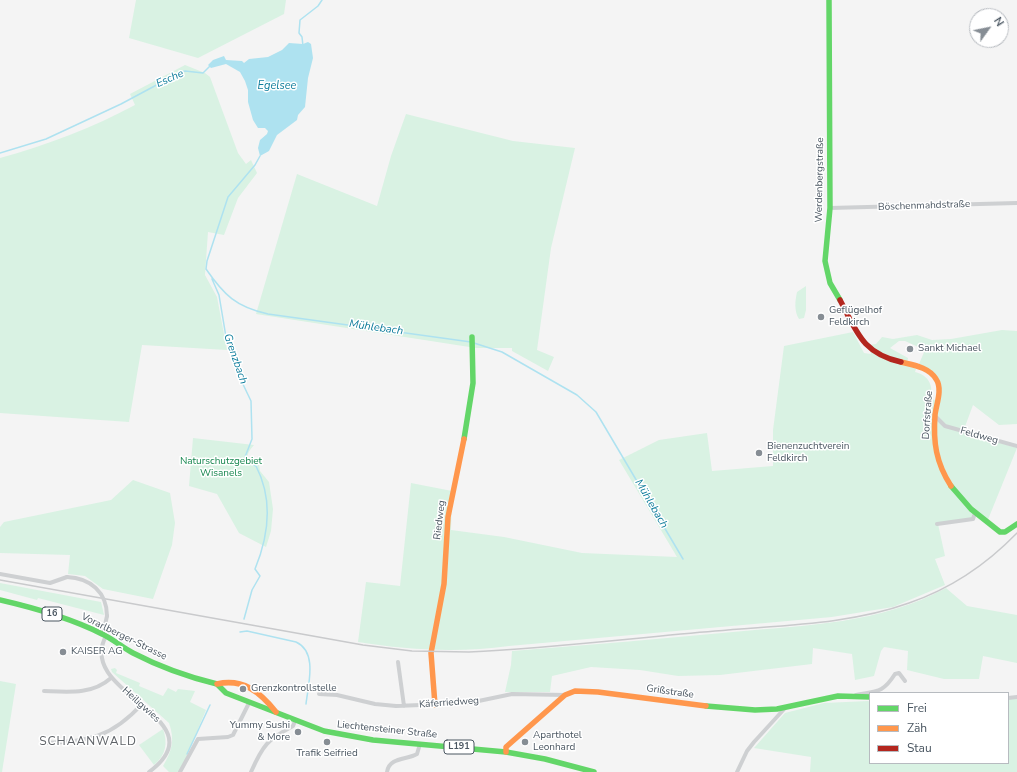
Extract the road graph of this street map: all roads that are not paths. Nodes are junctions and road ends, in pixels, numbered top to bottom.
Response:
1 (829, 0) edge
2 (1017, 203) edge
3 (830, 208) junction
4 (472, 341) dead end
5 (869, 348) joint
6 (935, 416) junction
7 (941, 423) junction
8 (934, 429) junction
9 (1017, 446) edge
10 (975, 512) junction
11 (937, 524) dead end
12 (1017, 524) edge
13 (0, 574) edge
14 (0, 600) edge
15 (105, 635) junction
16 (398, 662) dead end
17 (111, 678) junction
18 (905, 680) dead end
19 (217, 684) junction
20 (44, 691) dead end
21 (874, 692) edge
22 (869, 693) edge
23 (319, 694) dead end
24 (565, 695) junction
25 (855, 695) junction
26 (869, 697) edge
27 (249, 703) junction
28 (142, 704) junction
29 (435, 705) junction
30 (404, 706) junction
31 (786, 707) junction
32 (276, 712) junction
33 (295, 721) junction
34 (45, 743) dead end
35 (420, 744) junction
36 (506, 752) junction
37 (149, 772) edge
38 (180, 772) edge
39 (251, 772) edge
40 (387, 772) edge
41 (594, 772) edge
42 (737, 772) edge

1 - 3 street, Werdenbergstraße
2 - 3 street, Böschenmahdstraße
3 - 5 street, Werdenbergstraße
4 - 29 street, Riedweg
5 - 6 street, Dorfstraße
6 - 7 street
6 - 8 street, Dorfstraße
7 - 8 street
7 - 9 street, Feldweg
8 - 10 street, Dorfstraße
10 - 11 street
10 - 12 street, Dorfstraße
13 - 15 street, Heiligwies, bridge
14 - 15 street, Vorarlberger-Strasse / 16
15 - 17 street, Heiligwies
15 - 19 street, Vorarlberger-Strasse / 16
16 - 30 street, Käferriedweg
17 - 20 street
17 - 28 street, Heiligwies
18 - 21 street, Grißstraße
19 - 27 street, Liechtensteiner Straße / L191
19 - 32 street, Liechtensteiner Straße / L191
22 - 25 street, Grißstraße
23 - 30 street, Käferriedweg
24 - 29 street, Käferriedweg
24 - 31 street, Grißstraße
24 - 36 street, Grißstraße
25 - 26 street, Grißstraße
25 - 31 street, Grißstraße
27 - 32 street, Liechtensteiner Straße / L191
27 - 38 street
28 - 34 street
28 - 37 street, Heiligwies
29 - 30 street, Käferriedweg
31 - 42 street
32 - 33 street, Liechtensteiner Straße / L191
33 - 35 street, Liechtensteiner Straße / L191
33 - 39 street
35 - 36 street, Liechtensteiner Straße / L191
35 - 40 street
36 - 41 street, Liechtensteiner Straße / L191

